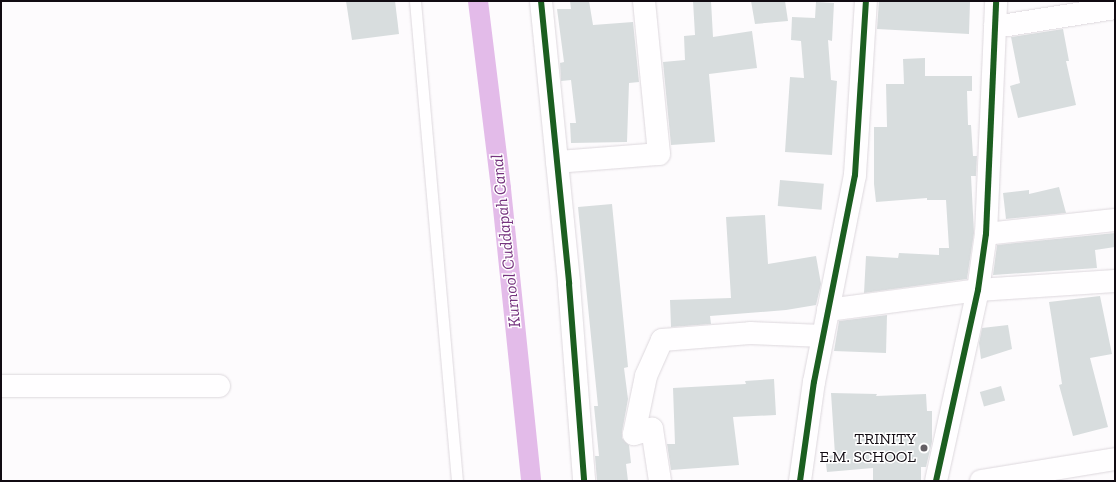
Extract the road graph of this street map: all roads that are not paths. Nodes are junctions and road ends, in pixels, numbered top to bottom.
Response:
1 (415, 1) edge
2 (541, 1) edge
3 (644, 1) edge
4 (866, 1) edge
5 (996, 1) edge
6 (1115, 8) edge
7 (995, 27) junction
8 (557, 162) junction
9 (1115, 220) edge
10 (986, 234) junction
11 (1114, 285) edge
12 (978, 290) junction
13 (828, 310) junction
14 (823, 336) junction
15 (1, 386) edge
16 (219, 386) dead end
17 (1115, 459) edge
18 (457, 481) edge
19 (584, 481) edge
20 (660, 481) edge
21 (800, 481) edge
22 (936, 481) edge
23 (981, 481) edge

1 - 18 lane
2 - 8 street
3 - 8 street
4 - 13 street
5 - 7 street
6 - 7 street
7 - 10 street
8 - 19 street
9 - 10 street
10 - 12 street
11 - 12 street
12 - 13 street
12 - 22 street
13 - 14 street
14 - 20 street
14 - 21 street
15 - 16 street
17 - 23 street

